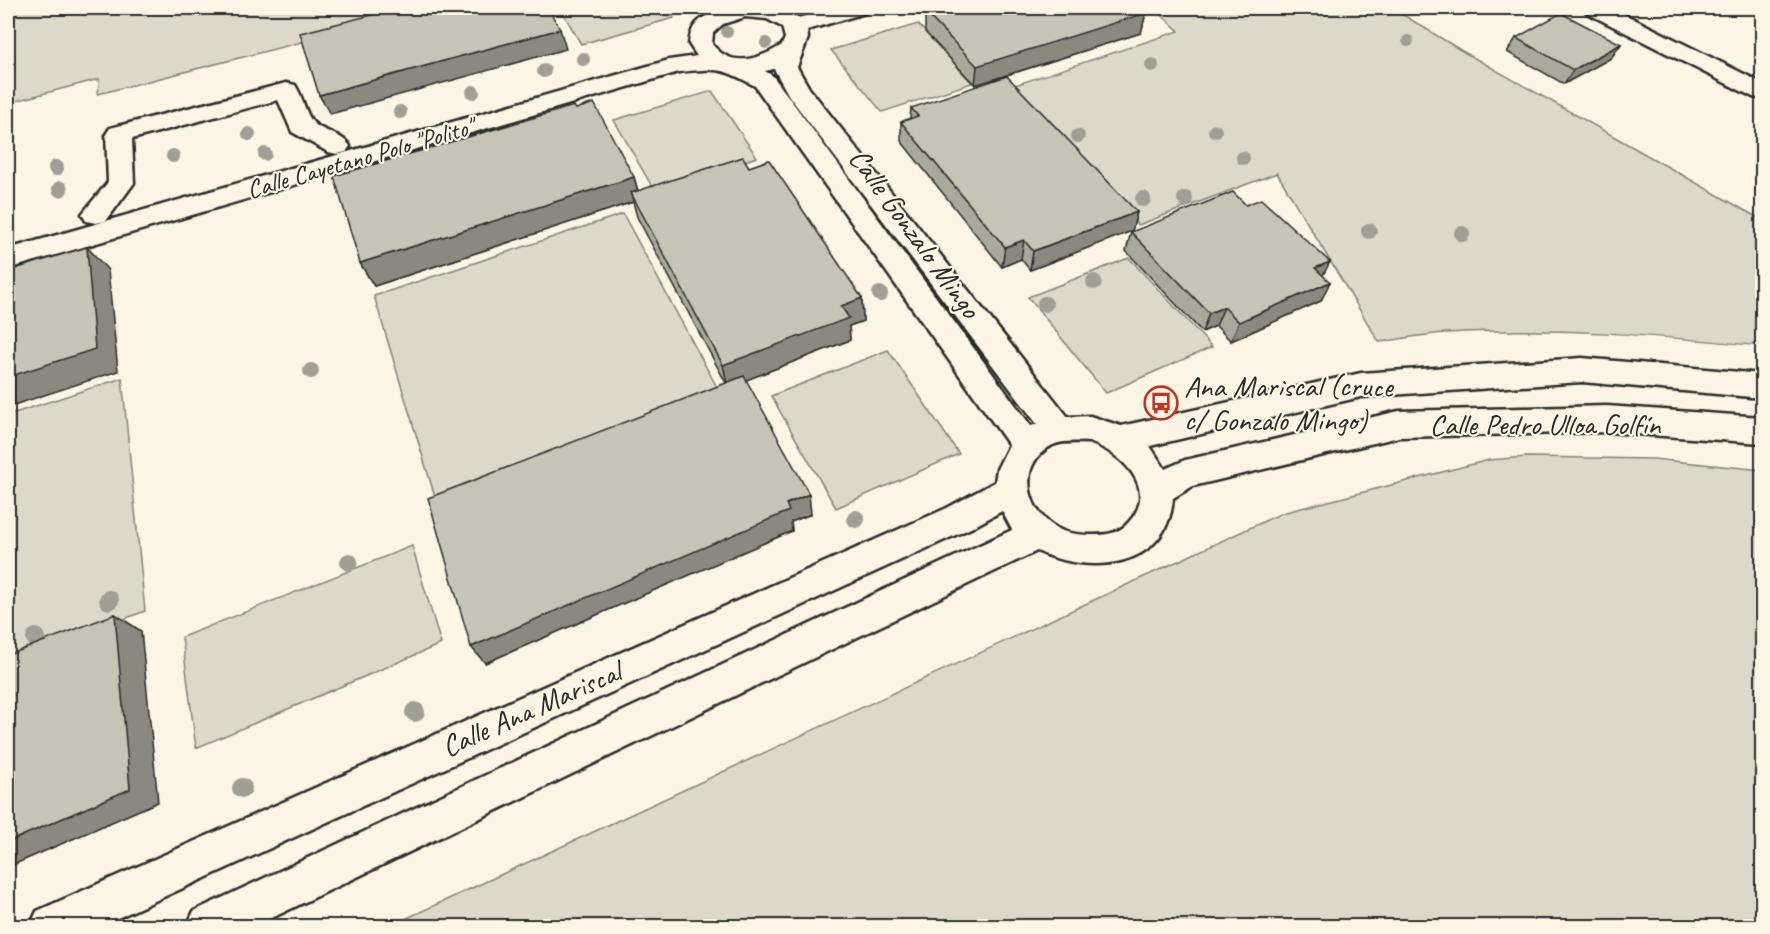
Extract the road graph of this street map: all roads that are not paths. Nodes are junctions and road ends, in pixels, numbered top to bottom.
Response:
1 (857, 8) edge
2 (1595, 8) edge
3 (727, 10) edge
4 (793, 38) junction
5 (706, 53) junction
6 (741, 68) junction
7 (1762, 92) edge
8 (337, 146) junction
9 (96, 214) junction
10 (8, 239) edge
11 (8, 259) edge
12 (1762, 386) edge
13 (1060, 430) junction
14 (1762, 430) edge
15 (1119, 440) junction
16 (1027, 445) junction
17 (1010, 490) junction
18 (1157, 490) junction
19 (1038, 534) junction
20 (51, 927) edge
21 (209, 927) edge

1 - 4 street
2 - 7 street
3 - 4 street
3 - 5 street
4 - 6 street
4 - 13 street, Calle Gonzalo Mingo
5 - 6 street
5 - 8 street, Calle Cayetano Polo "Polito"
5 - 11 street, Calle Cayetano Polo "Polito"
6 - 16 street, Calle Gonzalo Mingo
8 - 9 street, Calle Cayetano Polo "Polito"
8 - 9 street
9 - 10 street, Calle Cayetano Polo "Polito"
12 - 15 street, Calle Pedro Ulloa Golfín
13 - 15 street
13 - 16 street
14 - 18 street, Calle Pedro Ulloa Golfín
15 - 18 street
16 - 17 street
17 - 19 street
17 - 20 street, Calle Ana Mariscal
18 - 19 street
19 - 21 street, Calle Ana Mariscal

